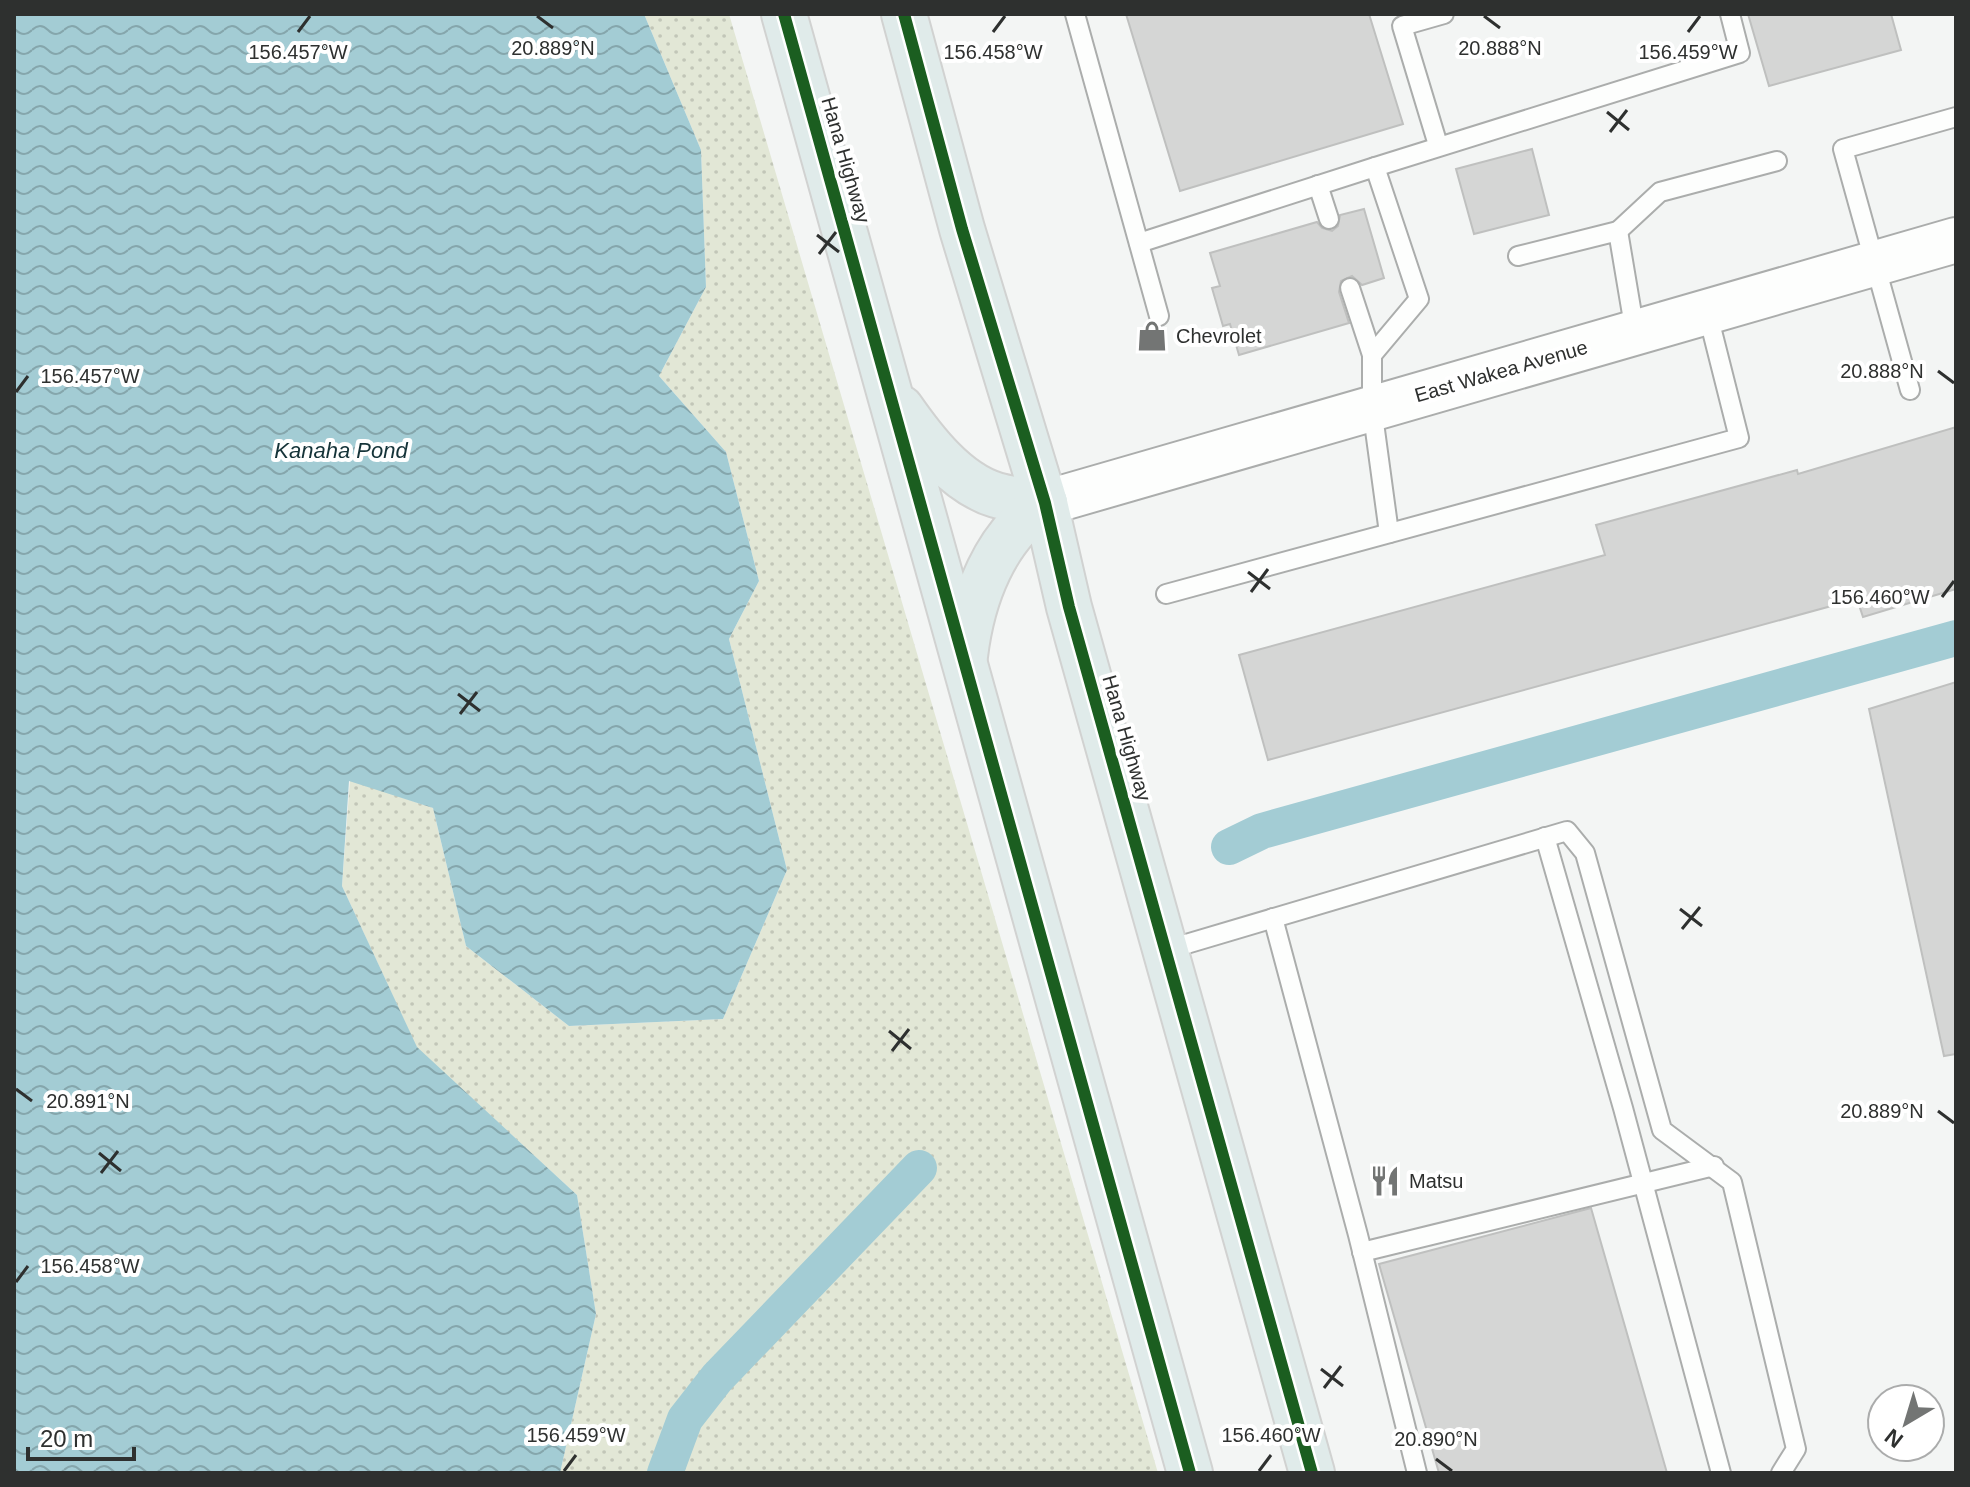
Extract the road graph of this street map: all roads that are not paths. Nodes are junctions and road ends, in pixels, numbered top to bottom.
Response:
1 (784, 14) edge
2 (904, 14) edge
3 (1075, 14) edge
4 (1444, 14) edge
5 (1730, 14) edge
6 (1956, 117) edge
7 (1438, 145) junction
8 (1777, 161) dead end
9 (1375, 167) junction
10 (1318, 185) junction
11 (1329, 219) dead end
12 (1618, 231) junction
13 (1956, 240) edge
14 (1139, 243) junction
15 (1518, 256) dead end
16 (1874, 263) junction
17 (1350, 288) dead end
18 (1707, 311) junction
19 (1159, 316) dead end
20 (1635, 332) junction
21 (1372, 355) junction
22 (886, 382) junction
23 (1910, 390) dead end
24 (1372, 408) junction
25 (1045, 503) junction
26 (1389, 533) junction
27 (1166, 594) dead end
28 (964, 662) junction
29 (1545, 837) junction
30 (1273, 918) junction
31 (1166, 950) junction
32 (1714, 1166) junction
33 (1644, 1183) junction
34 (1362, 1252) junction
35 (1190, 1473) edge
36 (1312, 1473) edge
37 (1417, 1473) edge
38 (1721, 1473) edge
39 (1781, 1473) edge

1 - 22 main road, Hana Highway
2 - 25 main road, Hana Highway
3 - 14 lane
4 - 7 lane
5 - 7 lane
6 - 16 lane
7 - 9 lane
8 - 12 lane
9 - 10 lane
9 - 21 lane
10 - 11 lane
10 - 14 lane
12 - 15 lane
12 - 20 lane
13 - 16 street, East Wakea Avenue
14 - 19 lane
16 - 18 street, East Wakea Avenue
16 - 23 lane
17 - 21 lane
18 - 20 street, East Wakea Avenue
18 - 26 lane
20 - 24 street, East Wakea Avenue
21 - 24 lane
22 - 25 main road
22 - 28 main road, Hana Highway
24 - 25 street, East Wakea Avenue
24 - 26 lane
25 - 28 main road
25 - 31 main road, Hana Highway
26 - 27 lane
28 - 35 main road, Hana Highway
29 - 30 lane
29 - 32 lane
29 - 33 lane
30 - 31 lane
30 - 34 lane
31 - 36 main road, Hana Highway
32 - 33 lane
32 - 39 lane
33 - 34 lane
33 - 38 lane
34 - 37 lane

